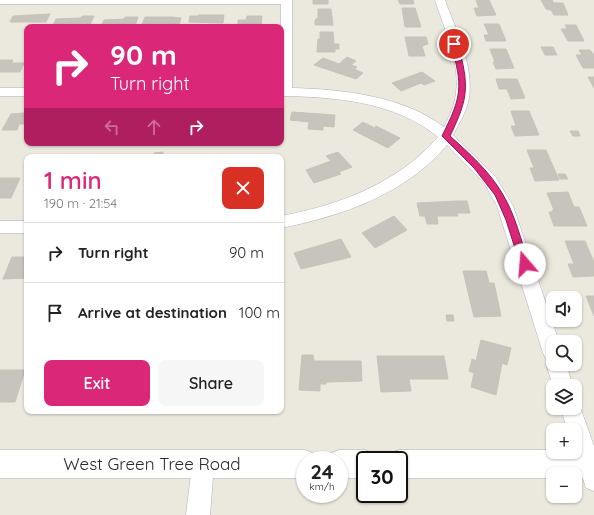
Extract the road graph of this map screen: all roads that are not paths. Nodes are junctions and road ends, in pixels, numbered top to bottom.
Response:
1 (0, 0) edge
2 (287, 0) edge
3 (440, 0) edge
4 (284, 69) edge
5 (0, 92) edge
6 (24, 92) edge
7 (284, 92) edge
8 (446, 136) junction
9 (284, 221) edge
10 (0, 227) edge
11 (24, 227) edge
12 (547, 335) edge
13 (572, 415) edge
14 (0, 464) edge
15 (296, 464) edge
16 (408, 464) edge
17 (202, 465) junction
18 (592, 470) edge
19 (198, 515) edge

1 - 2 street
2 - 4 street
3 - 8 street
5 - 6 street
7 - 8 street
8 - 9 street
8 - 12 street
10 - 11 street
13 - 18 street
14 - 17 street, West Green Tree Road
15 - 17 street, West Green Tree Road
16 - 18 street
17 - 19 street

